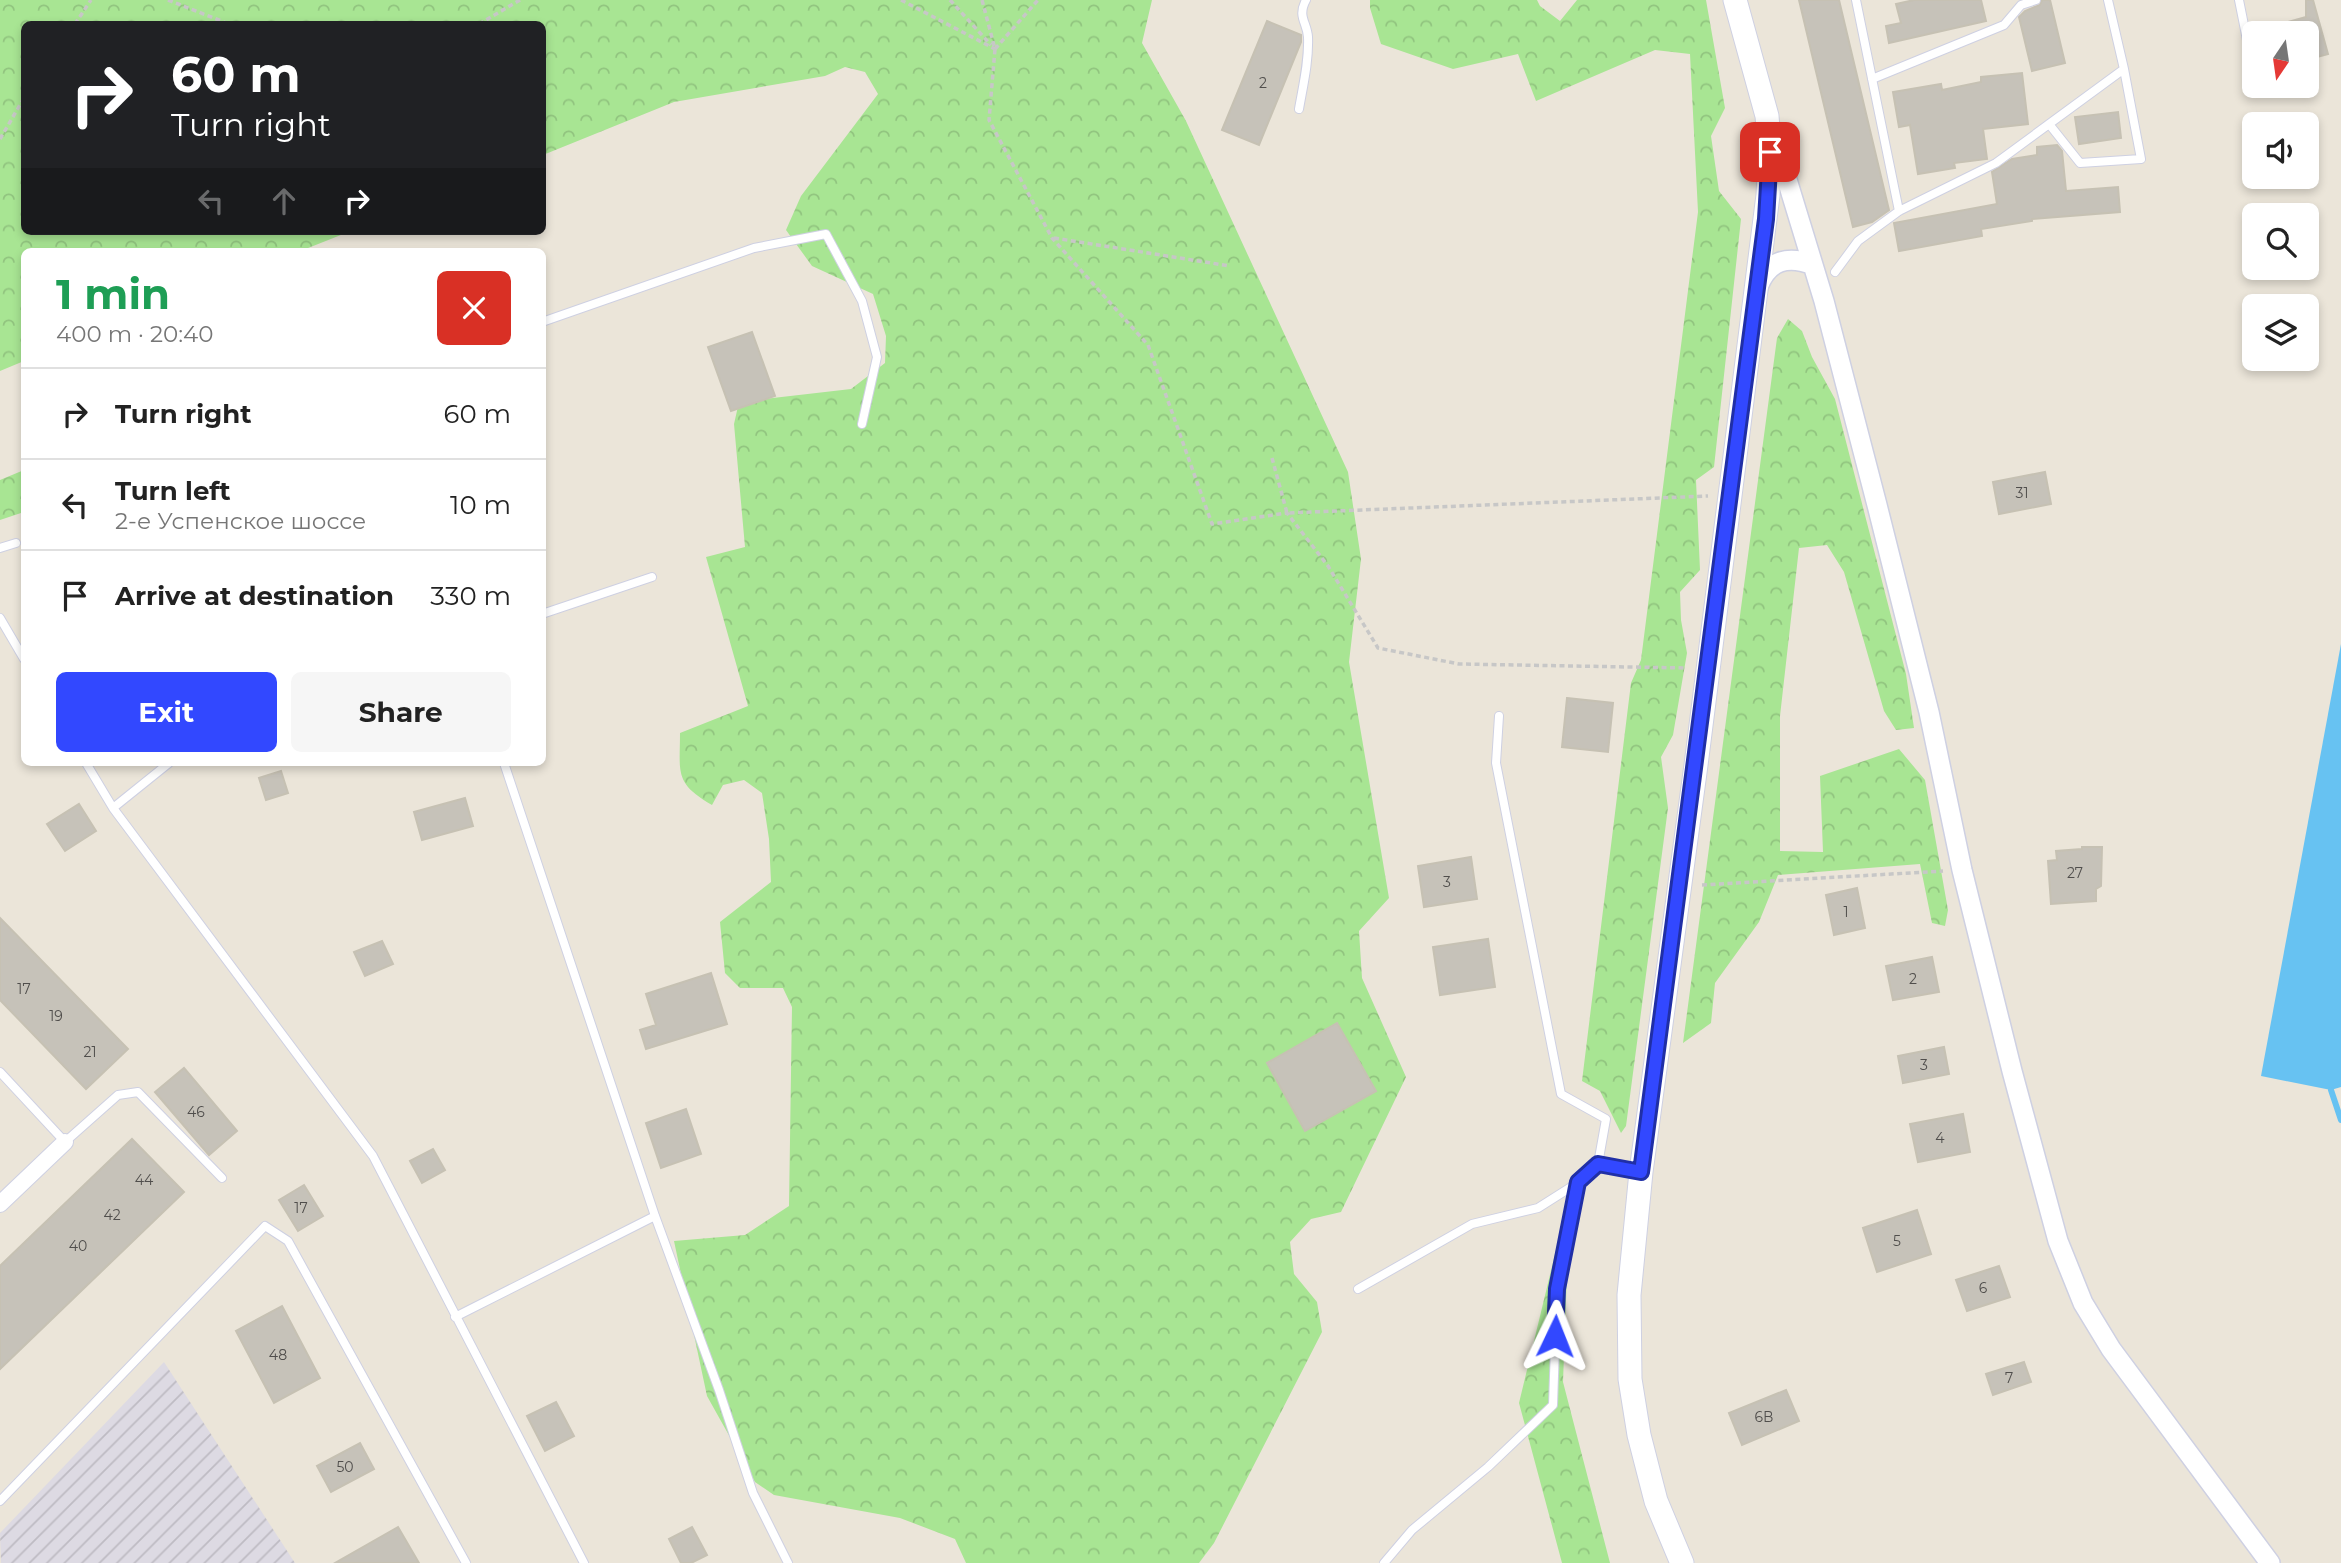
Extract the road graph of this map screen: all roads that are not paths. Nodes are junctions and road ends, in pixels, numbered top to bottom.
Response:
1 (1306, 0) edge
2 (1735, 0) edge
3 (1856, 0) edge
4 (2036, 0) edge
5 (2108, 0) edge
6 (2239, 0) edge
7 (2243, 21) edge
8 (2124, 69) junction
9 (1872, 79) junction
10 (1299, 109) dead end
11 (1767, 116) junction
12 (2049, 124) junction
13 (1899, 211) junction
14 (1813, 265) junction
15 (1835, 272) dead end
16 (1757, 289) junction
17 (546, 321) edge
18 (862, 424) dead end
19 (16, 543) dead end
20 (0, 548) edge
21 (652, 578) dead end
22 (546, 613) edge
23 (0, 618) edge
24 (21, 654) edge
25 (1499, 716) dead end
26 (88, 766) edge
27 (165, 766) edge
28 (505, 766) edge
29 (113, 808) junction
30 (0, 1072) edge
31 (65, 1142) junction
32 (1598, 1164) junction
33 (1641, 1172) junction
34 (222, 1178) dead end
35 (1578, 1182) junction
36 (0, 1205) edge
37 (655, 1216) junction
38 (1358, 1289) dead end
39 (455, 1317) junction
40 (0, 1501) edge
41 (466, 1563) edge
42 (584, 1563) edge
43 (788, 1563) edge
44 (1384, 1563) edge
45 (1682, 1563) edge
46 (2270, 1563) edge

1 - 10 lane
2 - 11 main road
3 - 9 lane
4 - 9 lane
5 - 8 lane
6 - 7 lane
8 - 12 lane
8 - 12 lane
9 - 13 lane
11 - 14 street
11 - 16 main road
12 - 13 lane
13 - 15 lane
14 - 16 street
14 - 46 street
16 - 33 main road
17 - 18 lane
19 - 20 lane
21 - 22 lane
23 - 24 lane
25 - 32 lane
26 - 29 lane
27 - 29 lane
28 - 37 lane
29 - 39 lane
30 - 31 lane
31 - 34 lane
31 - 36 street
32 - 33 lane
32 - 35 lane
33 - 45 main road
35 - 38 lane
35 - 44 lane
37 - 39 lane
37 - 43 lane
39 - 42 lane
40 - 41 lane

